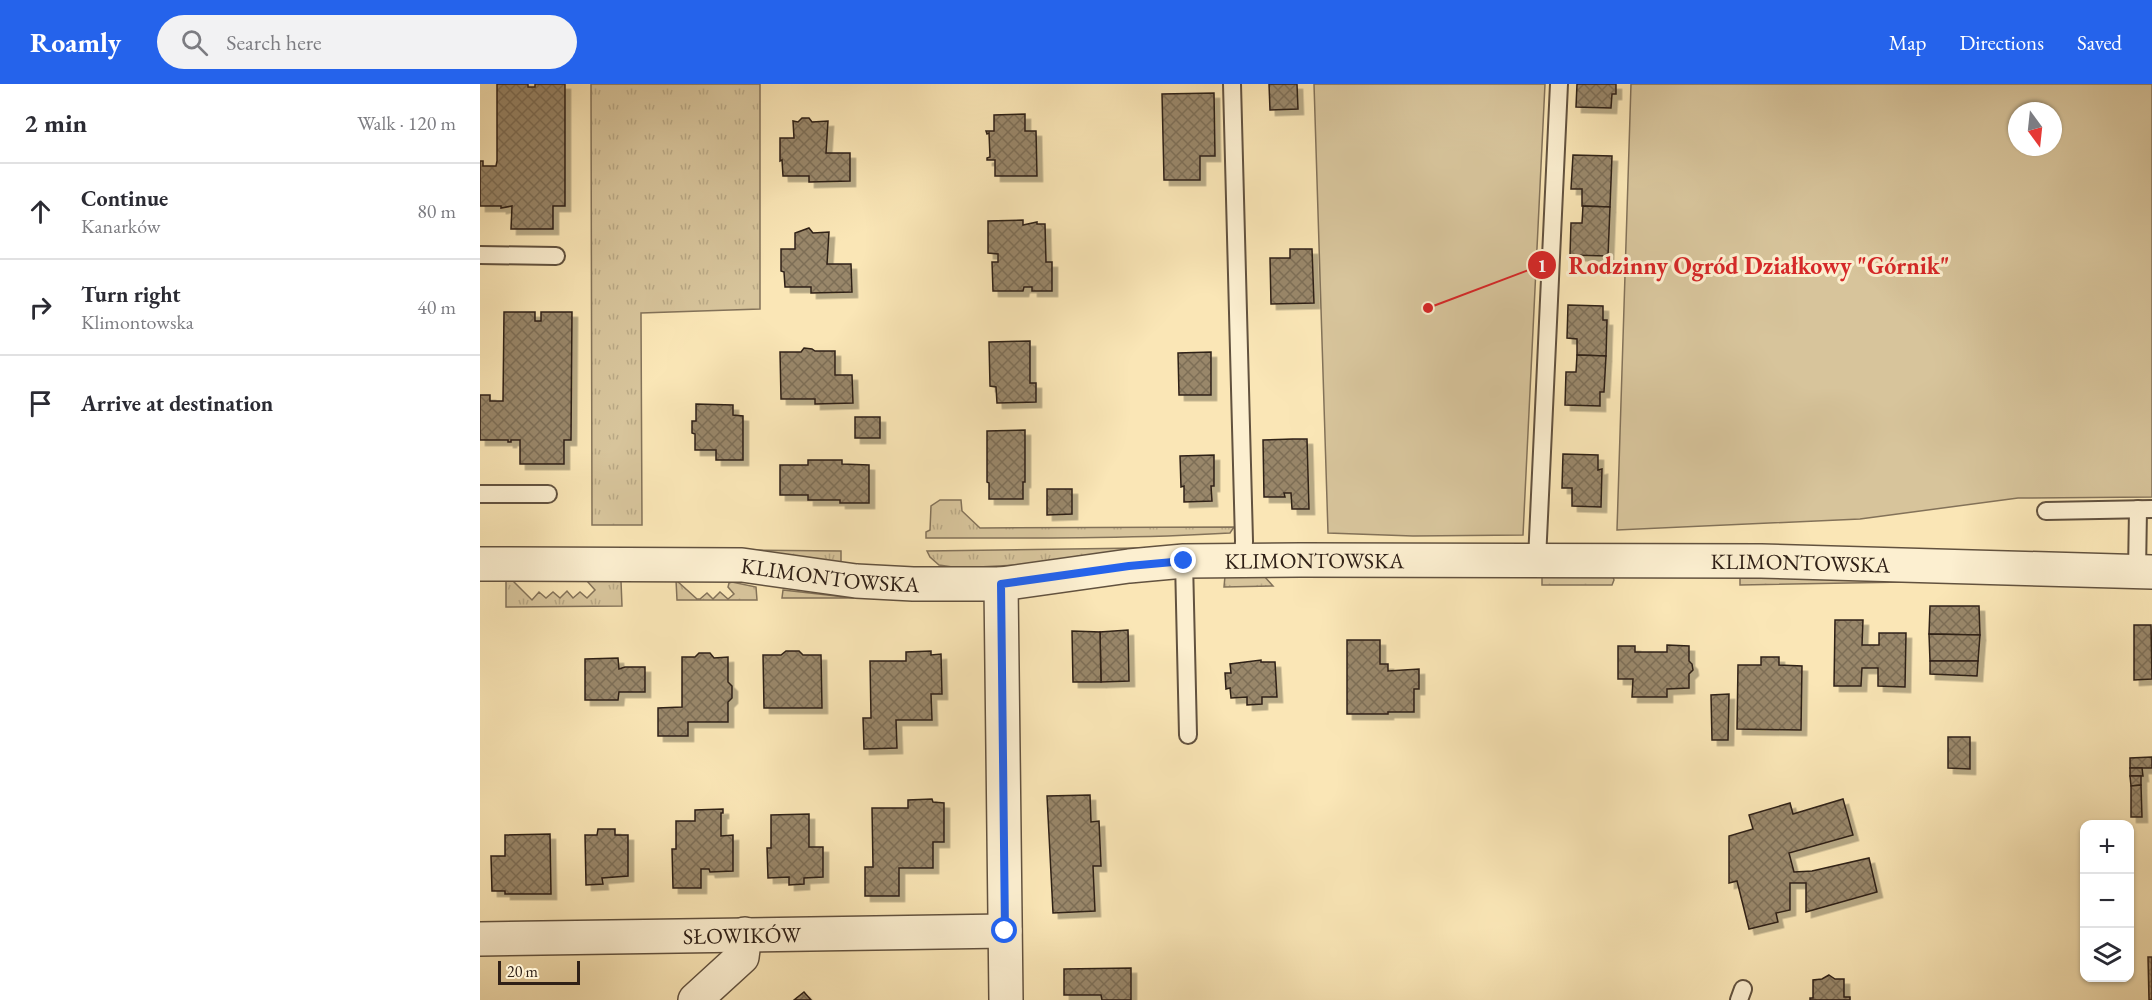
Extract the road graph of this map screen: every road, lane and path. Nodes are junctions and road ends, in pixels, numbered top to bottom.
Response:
1 (1232, 84) edge
2 (1559, 84) edge
3 (480, 255) edge
4 (556, 256) dead end
5 (480, 494) edge
6 (548, 494) dead end
7 (2145, 509) edge
8 (2046, 511) dead end
9 (1536, 560) junction
10 (1184, 561) junction
11 (1243, 561) junction
12 (480, 564) edge
13 (2144, 572) edge
14 (1001, 584) junction
15 (1188, 735) dead end
16 (1005, 931) junction
17 (745, 934) junction
18 (480, 939) edge
19 (695, 1000) edge
20 (1006, 1000) edge

1 - 11 lane
2 - 9 lane
3 - 4 lane
5 - 6 lane
7 - 8 lane
7 - 13 lane
9 - 11 street, KLIMONTOWSKA
9 - 13 street, KLIMONTOWSKA
10 - 11 street, KLIMONTOWSKA
10 - 14 street, KLIMONTOWSKA
10 - 15 lane
12 - 14 street, KLIMONTOWSKA
14 - 16 street
16 - 17 street, SŁOWIKÓW
16 - 20 street
17 - 18 street, SŁOWIKÓW
17 - 19 street

